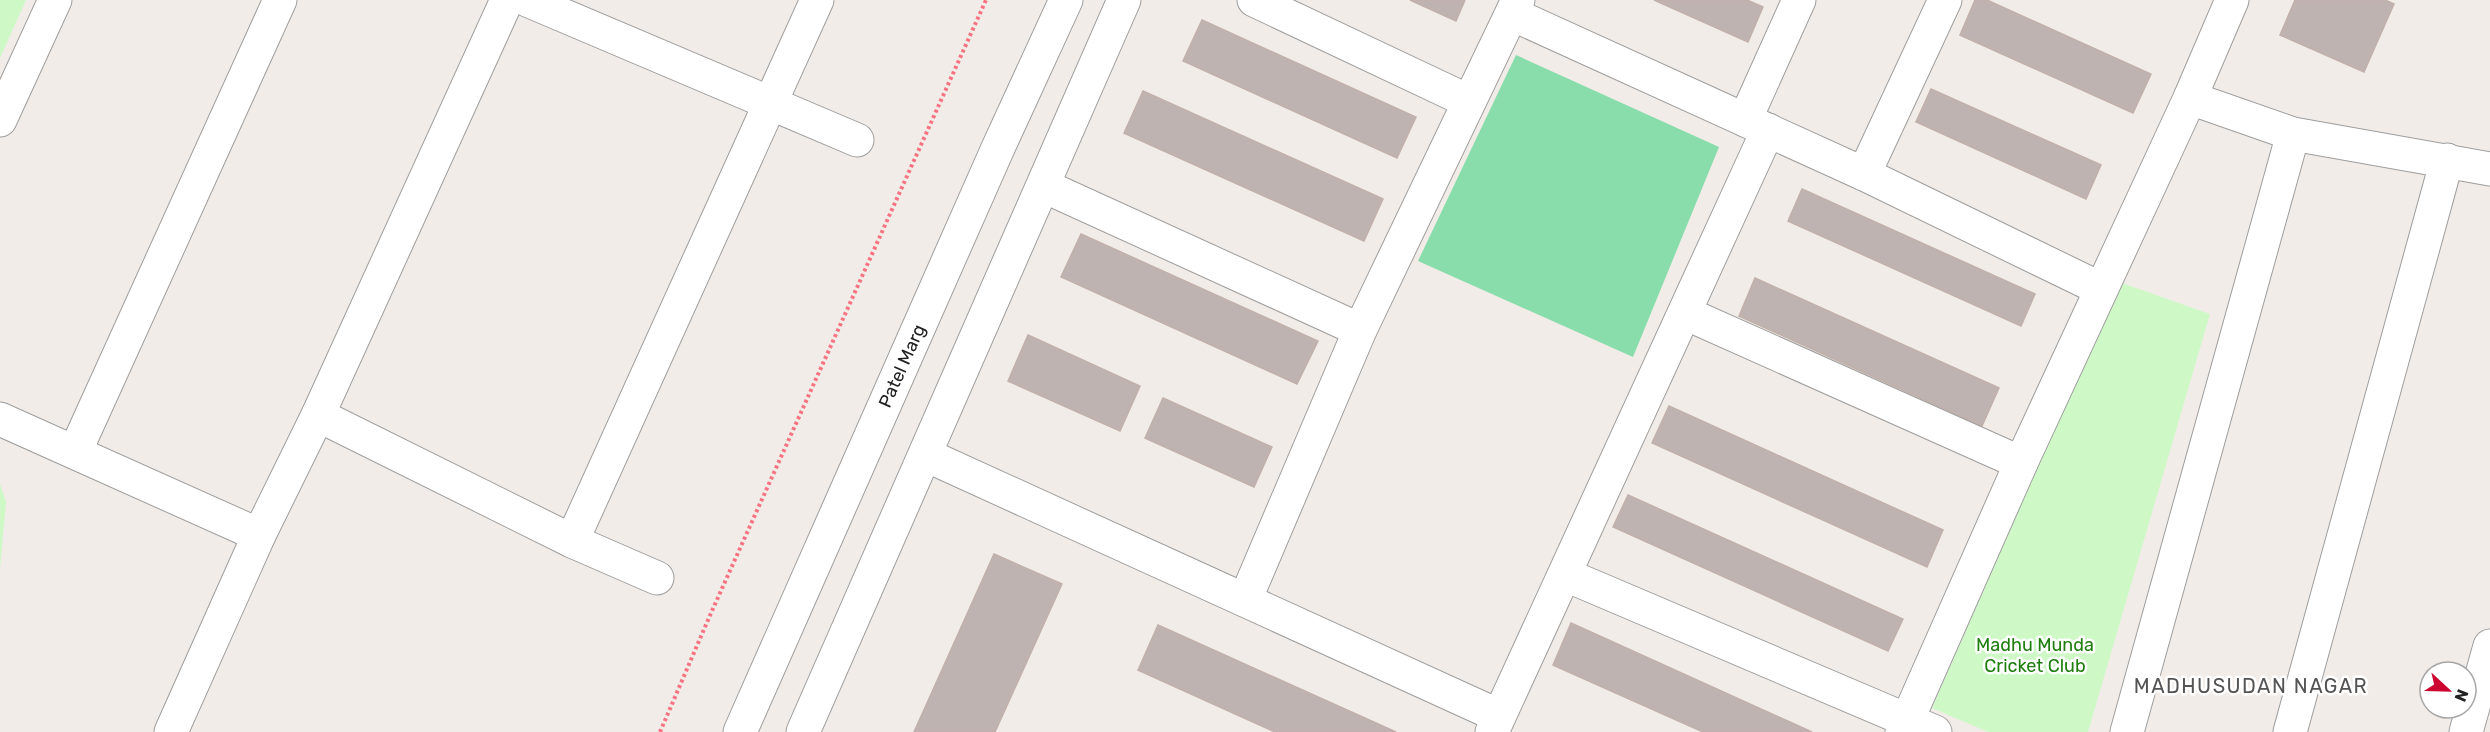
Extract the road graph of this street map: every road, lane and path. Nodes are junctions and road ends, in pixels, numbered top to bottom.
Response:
1 (55, 0) edge
2 (280, 0) edge
3 (507, 0) edge
4 (528, 0) edge
5 (817, 0) edge
6 (986, 0) edge
7 (1066, 0) edge
8 (1124, 0) edge
9 (1254, 0) edge
10 (1799, 0) edge
11 (1945, 0) edge
12 (2232, 0) edge
13 (1515, 7) edge
14 (2190, 98) junction
15 (1468, 101) junction
16 (772, 103) junction
17 (0, 120) edge
18 (1757, 125) junction
19 (2293, 134) junction
20 (857, 140) dead end
21 (2447, 160) junction
22 (2490, 169) edge
23 (1864, 174) junction
24 (1044, 186) junction
25 (2101, 289) junction
26 (1685, 313) junction
27 (1360, 330) junction
28 (318, 415) junction
29 (0, 419) edge
30 (75, 452) junction
31 (926, 455) junction
32 (2021, 462) junction
33 (259, 535) junction
34 (572, 541) junction
35 (1566, 574) junction
36 (657, 578) dead end
37 (1245, 600) junction
38 (2490, 646) edge
39 (1496, 724) edge
40 (1915, 728) edge
41 (171, 732) edge
42 (660, 732) edge
43 (740, 732) edge
44 (803, 732) edge
45 (2127, 732) edge
46 (2290, 732) edge
47 (2466, 732) edge

1 - 17 street
2 - 30 street
3 - 28 street
4 - 16 street
5 - 16 street
6 - 42 path
7 - 43 street, Patel Marg
8 - 24 street
9 - 15 street
10 - 18 street
11 - 23 street
12 - 14 street
13 - 15 street
13 - 18 street
14 - 19 street
14 - 25 street
15 - 27 street
16 - 20 street
16 - 34 street
18 - 23 street
18 - 26 street
19 - 21 street
19 - 45 street
21 - 22 street
21 - 46 street
23 - 25 street
24 - 27 street
24 - 31 street
25 - 32 street
26 - 32 street
26 - 35 street
27 - 37 street
28 - 33 street
28 - 34 street
29 - 30 street
30 - 33 street
31 - 37 street
31 - 44 street
32 - 40 street
33 - 41 street
34 - 36 street
35 - 39 street
35 - 40 street
37 - 39 street
38 - 47 street

